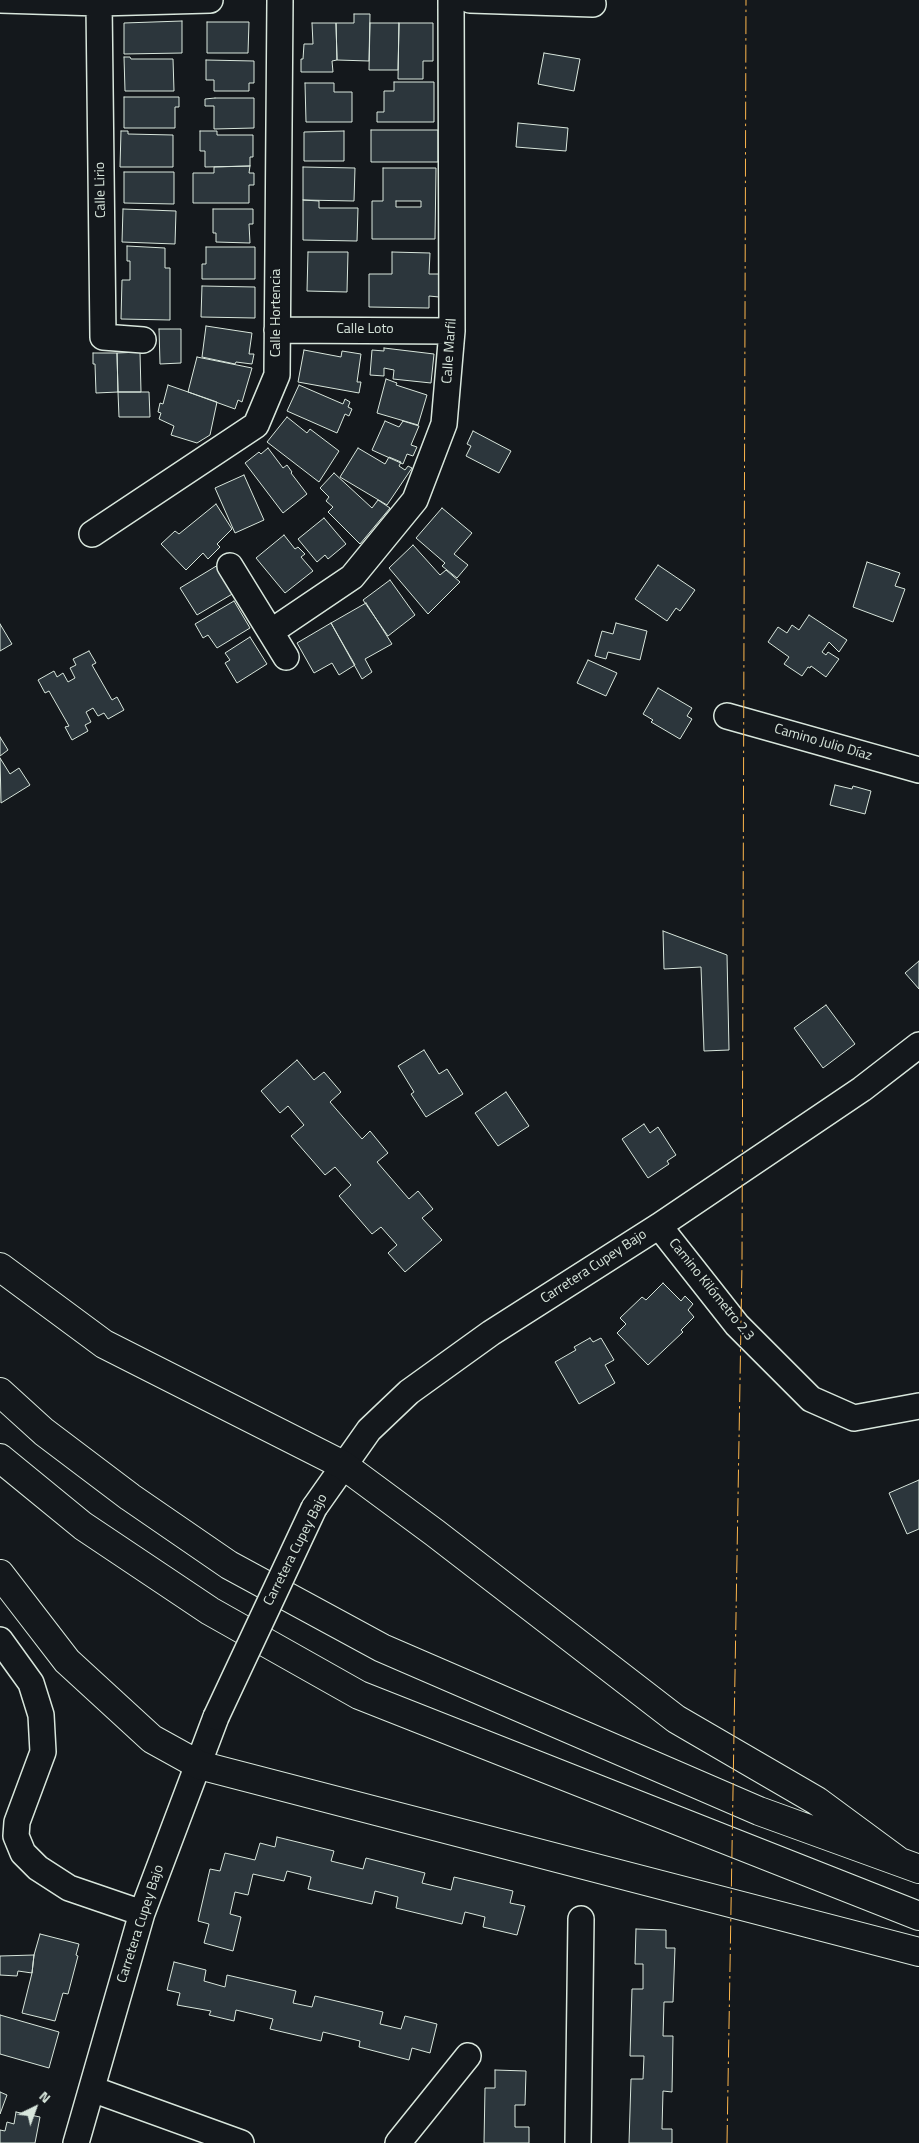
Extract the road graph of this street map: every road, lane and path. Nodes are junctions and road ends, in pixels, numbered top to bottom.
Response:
1 (0, 0) edge
2 (210, 0) edge
3 (280, 0) edge
4 (450, 0) edge
5 (470, 0) edge
6 (100, 3) junction
7 (593, 4) dead end
8 (277, 330) junction
9 (452, 331) junction
10 (143, 340) dead end
11 (92, 534) dead end
12 (230, 566) dead end
13 (272, 632) junction
14 (286, 657) dead end
15 (728, 716) dead end
16 (919, 770) edge
17 (919, 1045) edge
18 (659, 1226) junction
19 (0, 1267) edge
20 (0, 1392) edge
21 (919, 1406) edge
22 (0, 1458) edge
23 (343, 1465) junction
24 (0, 1574) edge
25 (0, 1640) edge
26 (199, 1765) junction
27 (908, 1865) edge
28 (142, 1913) junction
29 (919, 1916) edge
30 (582, 1919) dead end
31 (919, 1952) edge
32 (468, 2056) dead end
33 (92, 2089) junction
34 (76, 2143) edge
35 (241, 2143) edge
36 (398, 2143) edge
37 (578, 2143) edge

1 - 6 street
2 - 6 street
3 - 8 street, Calle Hortencia
4 - 9 street, Calle Marfil
5 - 7 street
6 - 10 street, Calle Lirio
8 - 9 street, Calle Loto
8 - 11 street, Calle Hortencia
9 - 13 street, Calle Marfil
12 - 13 street
13 - 14 street
15 - 16 street, Camino Julio Díaz
17 - 18 street, Carretera Cupey Bajo
18 - 21 street, Camino Kilómetro 2.3
18 - 23 street, Carretera Cupey Bajo
19 - 23 main road
20 - 27 main road
22 - 29 main road
23 - 26 street, Carretera Cupey Bajo, bridge
23 - 27 main road
24 - 26 main road
25 - 28 street
26 - 28 street, Carretera Cupey Bajo
26 - 31 main road
28 - 33 street, Carretera Cupey Bajo
30 - 37 street
32 - 36 street
33 - 34 street, Carretera Cupey Bajo
33 - 35 street

